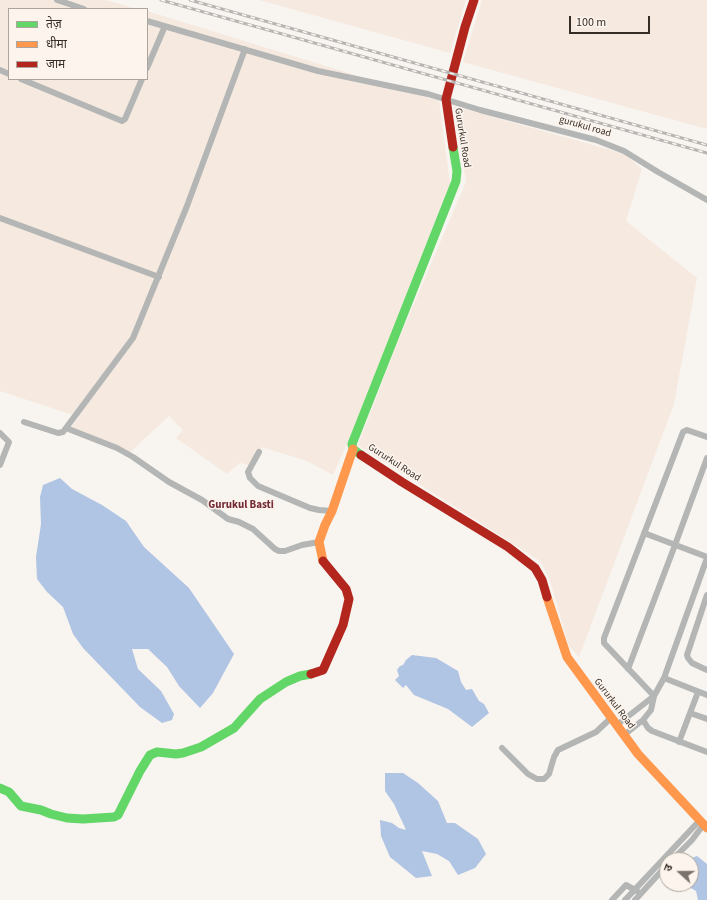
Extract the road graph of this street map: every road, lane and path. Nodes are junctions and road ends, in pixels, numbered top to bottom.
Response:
1 (57, 0) edge
2 (474, 0) edge
3 (81, 8) edge
4 (148, 21) edge
5 (165, 26) junction
6 (245, 49) junction
7 (148, 66) edge
8 (24, 80) edge
9 (142, 80) edge
10 (446, 99) junction
11 (707, 200) edge
12 (0, 218) edge
13 (159, 277) junction
14 (24, 422) dead end
15 (66, 428) junction
16 (0, 433) edge
17 (707, 437) edge
18 (352, 449) junction
19 (259, 452) dead end
20 (707, 458) edge
21 (0, 465) edge
22 (332, 511) junction
23 (644, 533) junction
24 (319, 542) junction
25 (675, 545) junction
26 (707, 557) edge
27 (707, 596) edge
28 (628, 669) junction
29 (707, 670) edge
30 (664, 678) junction
31 (698, 692) junction
32 (707, 695) edge
33 (654, 696) junction
34 (690, 713) junction
35 (707, 719) edge
36 (643, 720) junction
37 (614, 721) junction
38 (624, 735) junction
39 (679, 742) junction
40 (502, 748) dead end
41 (707, 752) edge
42 (0, 788) edge
43 (703, 824) edge
44 (680, 852) edge
45 (659, 874) edge
46 (635, 889) junction
47 (641, 894) junction
48 (612, 900) edge
49 (625, 900) edge
50 (635, 900) edge

1 - 3 street
2 - 10 street, Gururkul Road
4 - 5 street, gurukul road
5 - 6 street, gurukul road
5 - 7 street
6 - 10 street, gurukul road
6 - 13 street
8 - 9 street
10 - 11 street, gurukul road
10 - 18 street, Gururkul Road
12 - 13 street
13 - 15 street
14 - 15 street
15 - 24 street
16 - 21 street
17 - 23 street
18 - 22 street
18 - 37 street, Gururkul Road
19 - 22 street
20 - 25 street
22 - 24 street
23 - 25 street
23 - 28 street
24 - 42 street
25 - 26 street
25 - 28 street
26 - 30 street
27 - 29 street
28 - 33 street
30 - 31 street
30 - 33 street
31 - 32 street
31 - 34 street
33 - 36 street
33 - 37 street
34 - 35 street
34 - 39 street
36 - 38 street
36 - 39 street
37 - 38 street, Gururkul Road
37 - 40 street
38 - 43 street, Gururkul Road
39 - 41 street
43 - 44 street
43 - 46 street
45 - 47 street
46 - 47 street
46 - 48 street
46 - 49 street
47 - 50 street

